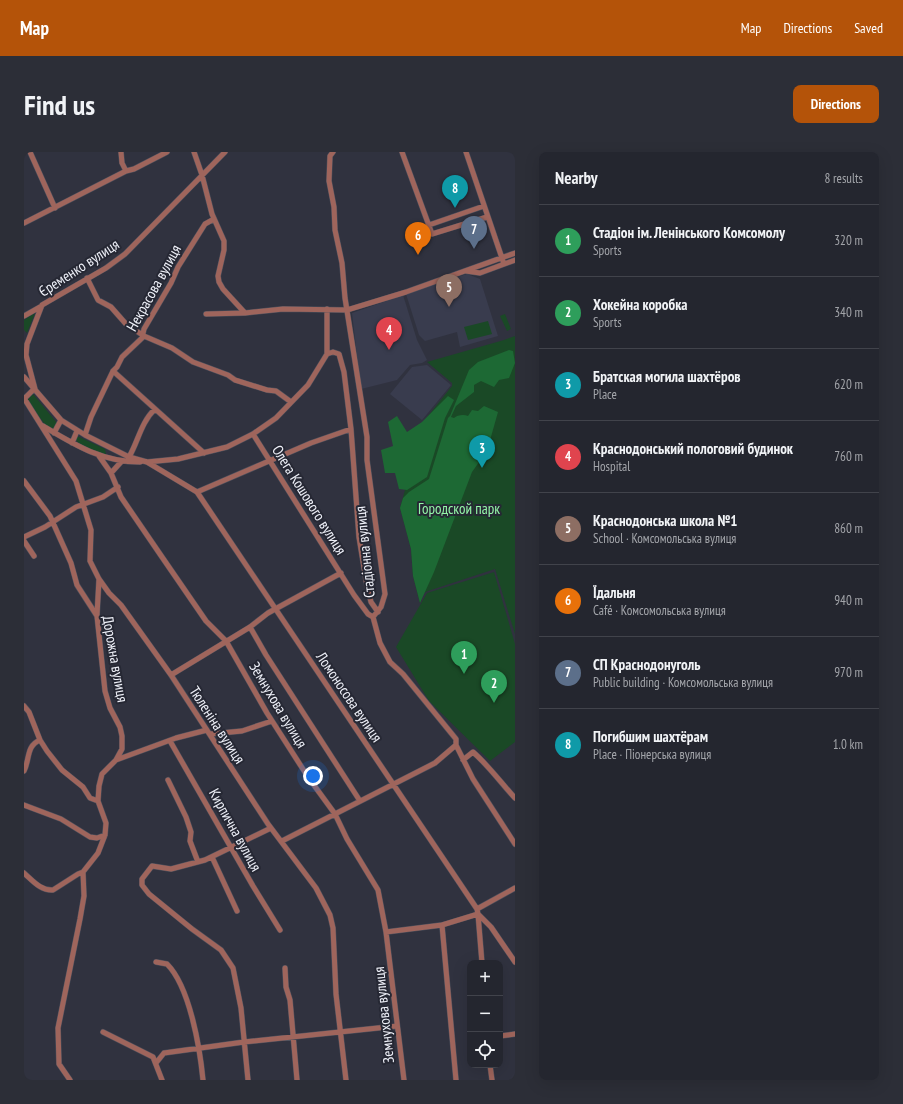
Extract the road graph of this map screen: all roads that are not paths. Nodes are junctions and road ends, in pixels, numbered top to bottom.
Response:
1 (30, 152) edge
2 (121, 152) edge
3 (167, 152) edge
4 (194, 152) edge
5 (225, 152) edge
6 (333, 152) edge
7 (402, 152) edge
8 (466, 152) edge
9 (126, 171) junction
10 (202, 175) junction
11 (484, 206) junction
12 (55, 208) junction
13 (487, 217) junction
14 (214, 219) junction
15 (24, 223) edge
16 (429, 225) junction
17 (515, 253) edge
18 (501, 258) junction
19 (515, 260) edge
20 (504, 264) junction
21 (465, 271) junction
22 (87, 278) junction
23 (42, 305) junction
24 (327, 309) junction
25 (347, 310) junction
26 (245, 313) junction
27 (25, 314) edge
28 (206, 314) dead end
29 (24, 333) edge
30 (142, 335) junction
31 (25, 347) edge
32 (328, 354) junction
33 (113, 371) junction
34 (24, 377) edge
35 (35, 390) junction
36 (24, 399) edge
37 (291, 402) junction
38 (155, 409) junction
39 (61, 420) junction
40 (42, 426) junction
41 (351, 429) junction
42 (77, 430) junction
43 (54, 433) junction
44 (253, 434) junction
45 (85, 435) junction
46 (72, 443) junction
47 (110, 447) junction
48 (204, 453) junction
49 (99, 456) junction
50 (129, 457) junction
51 (107, 458) junction
52 (271, 461) junction
53 (121, 462) junction
54 (147, 462) junction
55 (111, 472) junction
56 (24, 481) edge
57 (118, 487) junction
58 (197, 492) junction
59 (85, 504) junction
60 (53, 522) junction
61 (24, 537) edge
62 (24, 541) edge
63 (34, 556) dead end
64 (341, 573) junction
65 (99, 579) junction
66 (275, 610) junction
67 (378, 612) junction
68 (97, 616) junction
69 (373, 617) junction
70 (250, 627) junction
71 (226, 642) junction
72 (171, 675) junction
73 (24, 706) edge
74 (272, 721) junction
75 (208, 732) junction
76 (40, 740) junction
77 (170, 741) junction
78 (456, 745) junction
79 (26, 752) edge
80 (116, 760) junction
81 (463, 760) junction
82 (24, 771) edge
83 (168, 780) dead end
84 (393, 784) junction
85 (515, 798) edge
86 (98, 801) junction
87 (360, 801) junction
88 (24, 805) edge
89 (335, 814) junction
90 (271, 828) junction
91 (105, 835) junction
92 (282, 841) junction
93 (515, 844) edge
94 (232, 849) junction
95 (212, 857) junction
96 (198, 862) junction
97 (83, 872) junction
98 (24, 873) edge
99 (515, 888) edge
100 (237, 911) dead end
101 (477, 912) junction
102 (442, 925) junction
103 (280, 930) dead end
104 (386, 932) junction
105 (482, 960) edge
106 (156, 962) dead end
107 (515, 962) edge
108 (285, 968) dead end
109 (397, 1026) junction
110 (103, 1032) dead end
111 (340, 1033) junction
112 (515, 1034) edge
113 (503, 1036) edge
114 (292, 1038) junction
115 (244, 1042) junction
116 (200, 1048) junction
117 (156, 1063) junction
118 (490, 1068) edge
119 (70, 1080) edge
120 (162, 1080) edge
121 (203, 1080) edge
122 (248, 1080) edge
123 (297, 1080) edge
124 (346, 1080) edge
125 (404, 1080) edge
126 (456, 1080) edge
127 (492, 1080) edge

1 - 12 street
2 - 9 street
3 - 9 street
4 - 10 street
5 - 10 street, Єременко вулиця
6 - 25 street, Стадіонна вулиця
7 - 16 street
8 - 11 street
9 - 12 street
10 - 14 street
10 - 22 street, Єременко вулиця
11 - 13 street
11 - 16 street
12 - 15 street
13 - 16 street
13 - 18 street
14 - 26 street
14 - 30 street, Некрасова вулиця
17 - 18 street
18 - 20 street
18 - 21 street
19 - 20 street
20 - 21 street
21 - 25 street
22 - 23 street, Єременко вулиця
22 - 30 street
23 - 27 street
23 - 31 street, Єременко вулиця
24 - 25 street
24 - 26 street
24 - 32 street
25 - 67 street, Стадіонна вулиця
26 - 28 street
29 - 31 street
30 - 33 street, Некрасова вулиця
30 - 37 street
31 - 35 street, Єременко вулиця
32 - 37 street
32 - 41 street, Стадіонна вулиця
33 - 38 street
33 - 45 street, Некрасова вулиця
34 - 35 street
35 - 36 street
35 - 39 street
36 - 40 street, Тюленіна вулиця
37 - 44 street
38 - 48 street
38 - 50 street
39 - 42 street
39 - 43 street
40 - 43 street
40 - 59 street, Тюленіна вулиця
41 - 52 street
41 - 67 street, Стадіонна вулиця
42 - 45 street
42 - 46 street
43 - 46 street
44 - 48 street
44 - 52 street, Олега Кошового вулиця
45 - 47 street
46 - 49 street
47 - 50 street
47 - 51 street
48 - 54 street
49 - 51 street
49 - 55 street, Земнухова вулиця
50 - 54 street
51 - 53 street
52 - 58 street
52 - 64 street, Олега Кошового вулиця
53 - 54 street
53 - 55 street
54 - 58 street, Ломоносова вулиця
55 - 57 street, Земнухова вулиця
56 - 60 street, Дорожна вулиця
57 - 59 street
57 - 71 street, Земнухова вулиця
58 - 66 street, Ломоносова вулиця
59 - 60 street
59 - 65 street, Тюленіна вулиця
60 - 61 street
60 - 68 street, Дорожна вулиця
62 - 63 street
64 - 66 street
64 - 69 street, Олега Кошового вулиця
65 - 68 street
65 - 72 street, Тюленіна вулиця
66 - 70 street
66 - 84 street, Ломоносова вулиця
67 - 69 street
68 - 80 street, Дорожна вулиця
69 - 78 street, Олега Кошового вулиця
70 - 71 street
70 - 87 street
71 - 72 street
71 - 74 street, Земнухова вулиця
72 - 75 street, Тюленіна вулиця
73 - 76 street
74 - 75 street
74 - 89 street, Земнухова вулиця
75 - 77 street
75 - 90 street, Тюленіна вулиця
76 - 79 street
76 - 86 street
77 - 80 street
77 - 94 street, Кирпична вулиця
78 - 81 street, Олега Кошового вулиця
78 - 84 street
79 - 82 street
80 - 86 street
81 - 85 street
81 - 93 street, Олега Кошового вулиця
83 - 96 street
84 - 87 street
84 - 101 street, Ломоносова вулиця
86 - 91 street
87 - 89 street
88 - 91 street
89 - 92 street
89 - 104 street, Земнухова вулиця
90 - 92 street, Тюленіна вулиця
90 - 94 street
91 - 97 street
92 - 111 street, Тюленіна вулиця
94 - 95 street
94 - 103 street, Кирпична вулиця
95 - 96 street
95 - 100 street
96 - 115 street
97 - 98 street
97 - 119 street
99 - 101 street
101 - 102 street
101 - 105 street
101 - 107 street, Ломоносова вулиця
102 - 104 street
102 - 126 street
104 - 109 street, Земнухова вулиця
106 - 116 street
108 - 114 street
109 - 111 street
109 - 125 street, Земнухова вулиця
110 - 117 street
111 - 114 street
111 - 124 street, Тюленіна вулиця
112 - 113 street
114 - 115 street
114 - 123 street
115 - 116 street
115 - 122 street
116 - 117 street
116 - 121 street
117 - 120 street
118 - 127 street

